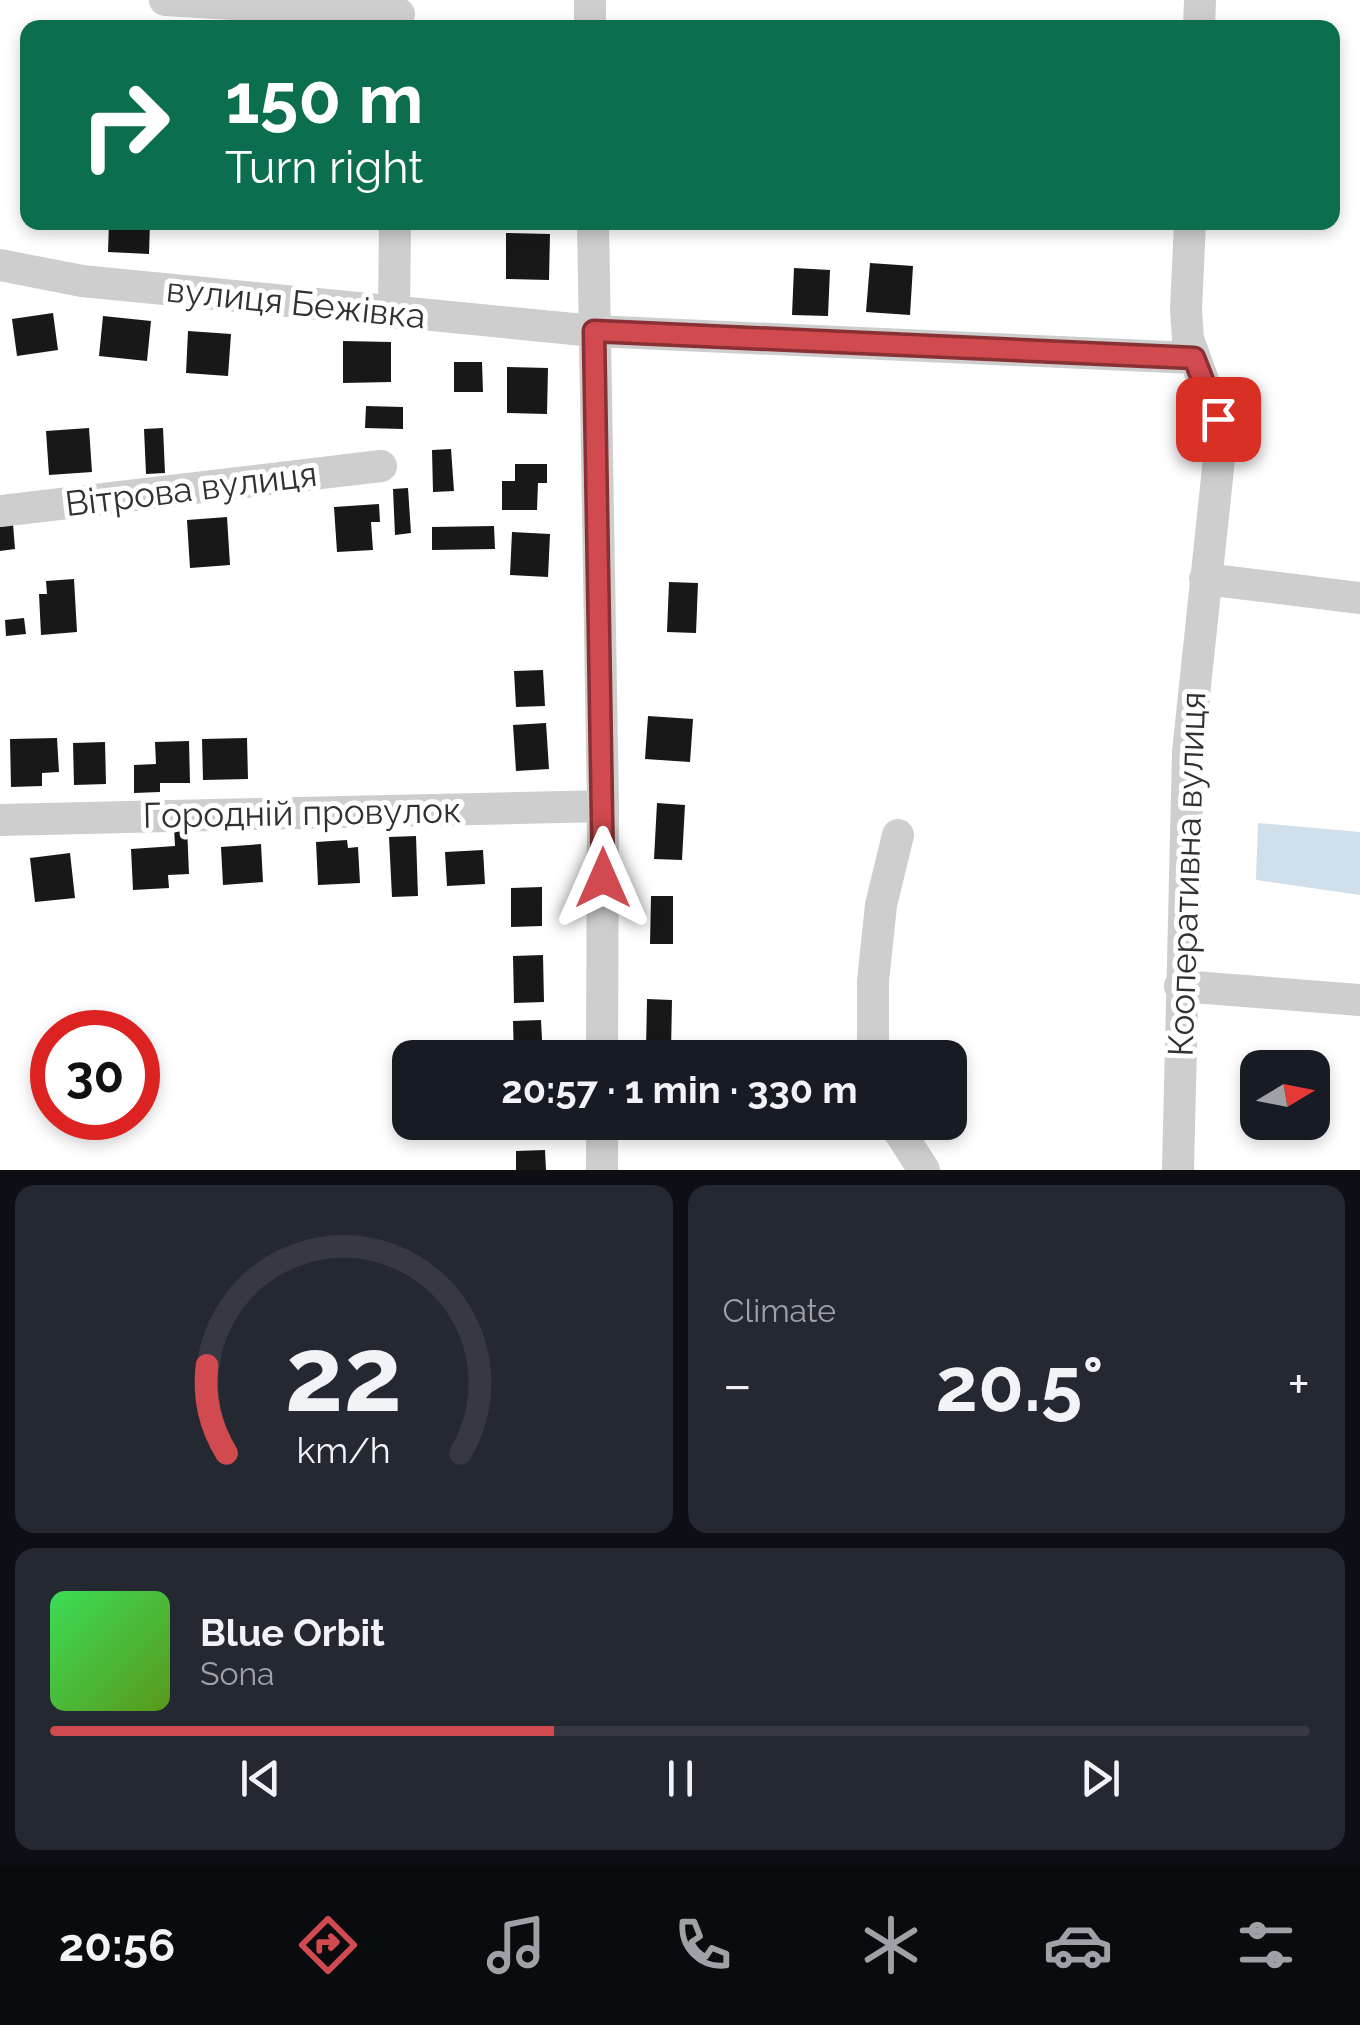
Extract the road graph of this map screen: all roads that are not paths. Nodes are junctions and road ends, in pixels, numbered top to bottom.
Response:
1 (165, 0) edge
2 (399, 14) edge
3 (395, 230) edge
4 (593, 230) edge
5 (1190, 230) edge
6 (0, 266) edge
7 (394, 313) junction
8 (594, 331) junction
9 (1194, 358) junction
10 (381, 466) dead end
11 (0, 511) edge
12 (1205, 580) junction
13 (1360, 598) edge
14 (603, 806) junction
15 (0, 820) edge
16 (898, 835) dead end
17 (1180, 986) junction
18 (1360, 1000) edge
19 (602, 1040) edge
20 (874, 1040) edge
21 (602, 1140) edge
22 (904, 1140) edge
23 (602, 1170) edge
24 (924, 1170) edge
25 (1178, 1170) edge

1 - 2 street
3 - 7 street
4 - 8 street
5 - 9 street, Кооперативна вулиця
6 - 7 street, вулиця Бежівка
7 - 8 street, вулиця Бежівка
8 - 9 street, вулиця Бежівка
8 - 14 street
9 - 12 street, Кооперативна вулиця
10 - 11 street, Вітрова вулиця
12 - 13 street
12 - 17 street, Кооперативна вулиця
14 - 15 street, Городній провулок
14 - 19 street
16 - 20 street
17 - 18 street
17 - 25 street, Кооперативна вулиця
21 - 23 street
22 - 24 street

